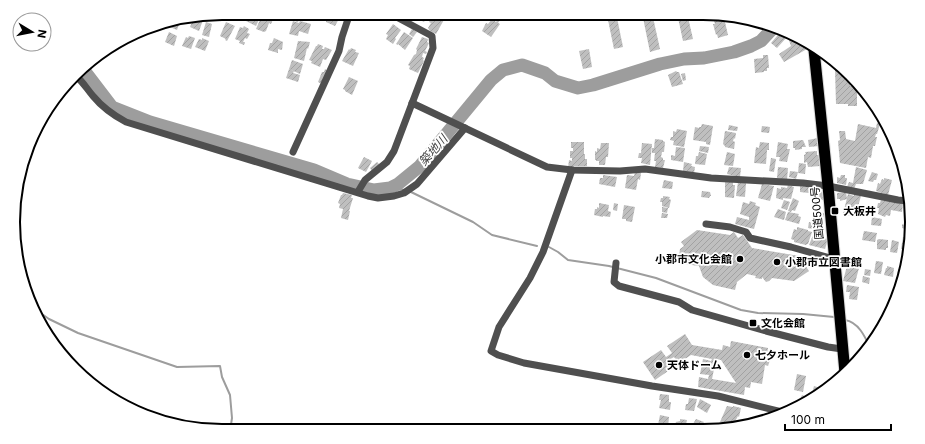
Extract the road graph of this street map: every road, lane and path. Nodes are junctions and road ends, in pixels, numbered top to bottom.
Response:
1 (348, 20) edge
2 (402, 20) edge
3 (814, 54) edge
4 (79, 79) edge
5 (412, 103) junction
6 (464, 128) junction
7 (293, 152) dead end
8 (572, 170) junction
9 (828, 186) junction
10 (359, 190) dead end
11 (904, 201) edge
12 (706, 224) dead end
13 (834, 259) junction
14 (616, 263) dead end
15 (842, 348) junction
16 (844, 367) edge
17 (776, 410) edge

1 - 7 street
2 - 5 street
3 - 9 highway, 国道500号
4 - 6 street
5 - 6 street
5 - 10 street
6 - 8 street
8 - 9 street
8 - 17 street
9 - 11 street
9 - 13 highway, 国道500号
12 - 13 street
13 - 15 highway, 国道500号
14 - 15 street
15 - 16 highway, 国道500号

